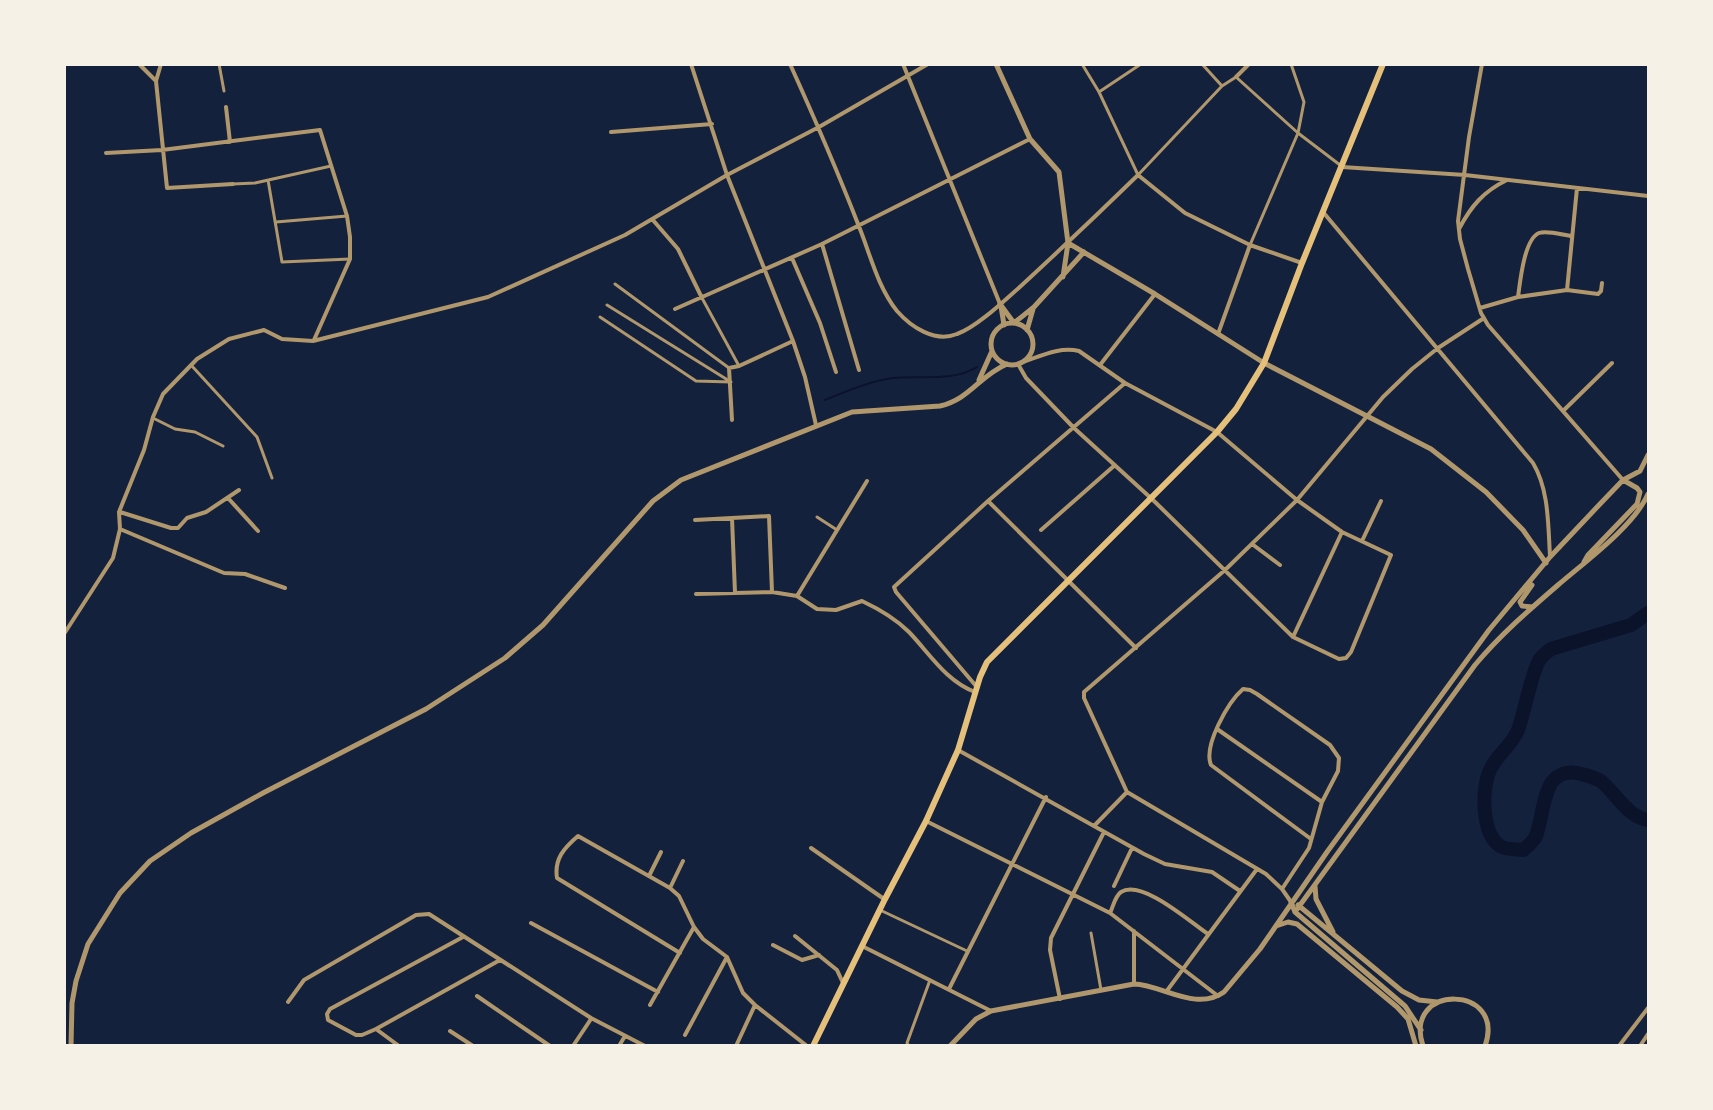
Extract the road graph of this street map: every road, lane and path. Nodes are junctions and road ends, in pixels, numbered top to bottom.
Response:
1 (139, 64) edge
2 (161, 64) edge
3 (219, 64) edge
4 (691, 64) edge
5 (790, 64) edge
6 (903, 64) edge
7 (928, 64) edge
8 (996, 64) edge
9 (1082, 64) edge
10 (1141, 64) edge
11 (1202, 64) edge
12 (1249, 64) edge
13 (1291, 64) edge
14 (1383, 64) edge
15 (1482, 64) edge
16 (908, 76) junction
17 (1236, 77) junction
18 (156, 81) junction
19 (1222, 86) junction
20 (224, 92) dead end
21 (1099, 92) junction
22 (226, 104) dead end
23 (712, 124) junction
24 (819, 127) junction
25 (611, 132) dead end
26 (1298, 133) junction
27 (1030, 139) junction
28 (230, 142) junction
29 (162, 150) junction
30 (106, 153) dead end
31 (333, 166) junction
32 (1342, 167) junction
33 (727, 175) junction
34 (1465, 175) junction
35 (1138, 176) junction
36 (267, 180) junction
37 (1507, 180) junction
38 (949, 181) junction
39 (233, 184) joint
40 (1577, 188) junction
41 (1648, 196) edge
42 (1323, 212) junction
43 (347, 216) junction
44 (652, 219) junction
45 (276, 222) junction
46 (859, 226) junction
47 (1459, 230) junction
48 (1572, 236) junction
49 (1068, 243) junction
50 (822, 244) junction
51 (1250, 245) junction
52 (1084, 252) junction
53 (792, 258) junction
54 (351, 260) junction
55 (1302, 263) junction
56 (765, 270) junction
57 (1063, 277) junction
58 (1602, 283) dead end
59 (615, 284) dead end
60 (1567, 290) junction
61 (1155, 294) junction
62 (1518, 297) junction
63 (702, 298) junction
64 (1000, 304) junction
65 (607, 305) dead end
66 (1034, 308) junction
67 (1480, 308) junction
68 (675, 309) dead end
69 (600, 317) dead end
70 (1484, 318) junction
71 (1014, 323) junction
72 (1004, 325) junction
73 (1027, 330) junction
74 (1218, 334) junction
75 (313, 341) junction
76 (793, 342) junction
77 (1438, 348) junction
78 (992, 351) junction
79 (1264, 363) junction
80 (1612, 363) dead end
81 (1007, 364) junction
82 (1019, 364) junction
83 (191, 365) junction
84 (1100, 365) junction
85 (739, 366) junction
86 (729, 368) junction
87 (859, 370) dead end
88 (836, 372) dead end
89 (731, 382) junction
90 (1125, 382) junction
91 (977, 384) junction
92 (1564, 410) junction
93 (1367, 416) junction
94 (153, 417) junction
95 (732, 420) dead end
96 (816, 425) junction
97 (1074, 428) junction
98 (1217, 432) junction
99 (223, 446) dead end
100 (1648, 455) edge
101 (1115, 465) junction
102 (272, 478) dead end
103 (1623, 480) junction
104 (867, 481) dead end
105 (239, 490) dead end
106 (1648, 494) edge
107 (228, 498) junction
108 (1151, 498) junction
109 (1297, 500) junction
110 (988, 501) junction
111 (1381, 501) dead end
112 (120, 512) junction
113 (732, 518) junction
114 (817, 518) dead end
115 (695, 520) dead end
116 (120, 529) junction
117 (837, 530) junction
118 (1041, 530) dead end
119 (258, 531) dead end
120 (1342, 532) junction
121 (1362, 541) junction
122 (1252, 544) junction
123 (1551, 557) junction
124 (1546, 563) junction
125 (1583, 564) junction
126 (1280, 565) dead end
127 (1225, 570) junction
128 (1538, 573) junction
129 (1070, 581) junction
130 (285, 588) dead end
131 (772, 592) junction
132 (735, 593) junction
133 (696, 594) dead end
134 (797, 596) junction
135 (1533, 607) junction
136 (64, 634) edge
137 (1293, 637) junction
138 (1136, 648) junction
139 (962, 686) junction
140 (975, 687) junction
141 (1217, 729) junction
142 (958, 750) junction
143 (1127, 792) junction
144 (1046, 797) junction
145 (1322, 802) junction
146 (926, 821) junction
147 (1094, 826) junction
148 (1104, 832) junction
149 (1311, 838) junction
150 (812, 848) dead end
151 (1132, 848) junction
152 (661, 852) dead end
153 (682, 861) dead end
154 (1011, 864) junction
155 (1257, 869) junction
156 (649, 876) junction
157 (1317, 881) junction
158 (1114, 886) dead end
159 (670, 888) junction
160 (1282, 889) junction
161 (1240, 891) junction
162 (1073, 894) junction
163 (885, 899) junction
164 (1291, 902) junction
165 (1300, 906) junction
166 (880, 910) junction
167 (1295, 912) junction
168 (1110, 913) junction
169 (531, 923) dead end
170 (694, 927) junction
171 (1274, 927) junction
172 (1134, 930) junction
173 (1091, 933) dead end
174 (1208, 934) junction
175 (795, 936) dead end
176 (1335, 936) junction
177 (463, 937) junction
178 (773, 945) dead end
179 (862, 946) junction
180 (967, 951) junction
181 (680, 952) junction
182 (819, 955) junction
183 (727, 957) junction
184 (500, 960) junction
185 (1183, 968) junction
186 (837, 970) junction
187 (849, 973) junction
188 (930, 980) junction
189 (844, 984) junction
190 (1134, 984) junction
191 (949, 989) junction
192 (1101, 990) junction
193 (658, 992) junction
194 (1166, 992) junction
195 (477, 996) dead end
196 (1218, 996) junction
197 (1060, 999) junction
198 (288, 1002) dead end
199 (1437, 1002) junction
200 (650, 1005) dead end
201 (755, 1005) junction
202 (1648, 1008) edge
203 (991, 1011) junction
204 (591, 1018) junction
205 (376, 1029) junction
206 (1420, 1030) junction
207 (450, 1031) dead end
208 (1648, 1034) edge
209 (685, 1035) dead end
210 (625, 1036) junction
211 (1487, 1044) edge
212 (71, 1046) edge
213 (399, 1046) edge
214 (473, 1046) edge
215 (550, 1046) edge
216 (573, 1046) edge
217 (619, 1046) edge
218 (645, 1046) edge
219 (736, 1046) edge
220 (807, 1046) edge
221 (813, 1046) edge
222 (909, 1046) edge
223 (950, 1046) edge
224 (1416, 1046) edge
225 (1423, 1046) edge
226 (1619, 1046) edge
227 (1640, 1046) edge

1 - 18 street
2 - 18 street
3 - 20 street
4 - 23 street
5 - 24 street
6 - 16 street
7 - 16 street
8 - 27 street
9 - 21 street
10 - 21 street
11 - 19 street
12 - 17 street
13 - 26 street
14 - 32 main road
15 - 34 street
16 - 24 street
16 - 38 street
17 - 19 street
17 - 26 street
18 - 29 street
19 - 35 street
21 - 35 street
22 - 28 street
23 - 25 street
23 - 33 street
24 - 33 street
24 - 46 street
26 - 32 street
26 - 51 street
27 - 38 street
27 - 49 street
28 - 29 street
28 - 31 street
29 - 30 street
29 - 39 street
31 - 36 street
31 - 43 street
32 - 34 street
32 - 42 main road
33 - 44 street
33 - 56 street
34 - 37 street
34 - 47 street
35 - 49 street
35 - 51 street
36 - 39 street
36 - 45 street
37 - 40 street
37 - 47 street
38 - 46 street
38 - 64 street
40 - 41 street
40 - 48 street
42 - 55 main road
42 - 77 street
43 - 45 street
43 - 54 street
44 - 63 street
44 - 75 street
45 - 54 street
46 - 50 street
46 - 64 street
47 - 67 street
48 - 60 street
48 - 62 street
49 - 52 street
49 - 57 street
49 - 64 street
50 - 53 street
50 - 87 street
51 - 55 street
51 - 74 street
52 - 57 street
52 - 61 street
53 - 56 street
53 - 88 street
54 - 75 street
55 - 79 main road
56 - 63 street
56 - 76 street
57 - 66 street
58 - 60 street
59 - 86 street
60 - 62 street
61 - 74 street
61 - 84 street
62 - 67 street
63 - 68 street
63 - 85 street
64 - 71 street
64 - 72 street
65 - 89 street
66 - 71 street
66 - 73 street
67 - 70 street
69 - 89 street
70 - 77 street
70 - 92 street
71 - 72 street
71 - 73 street
72 - 78 street
73 - 82 street
74 - 79 street
75 - 83 street
76 - 85 street
76 - 96 street
77 - 93 street
77 - 123 street
78 - 81 street
78 - 91 street
79 - 93 street
79 - 98 main road
80 - 92 street
81 - 82 street
81 - 91 street
82 - 84 street
82 - 97 street
83 - 94 street
83 - 102 street
84 - 90 street
85 - 86 street
86 - 89 street
89 - 95 street
90 - 97 street
90 - 98 street
91 - 96 street
92 - 103 street
93 - 109 street
93 - 124 street
94 - 99 street
94 - 112 street
96 - 212 street
97 - 101 street
97 - 110 street
98 - 108 main road
98 - 109 street
100 - 103 street
101 - 108 street
101 - 118 street
103 - 123 street
103 - 125 street
104 - 117 street
105 - 107 street
106 - 125 street
107 - 112 street
107 - 119 street
108 - 127 street
108 - 129 main road
109 - 120 street
109 - 122 street
110 - 129 street
110 - 140 street
111 - 121 street
112 - 116 street
113 - 115 street
113 - 131 street
113 - 132 street
114 - 117 street
116 - 130 street
116 - 136 street
117 - 134 street
120 - 121 street
120 - 137 street
121 - 137 street
122 - 126 street
122 - 127 street
123 - 124 street
124 - 128 street
125 - 135 street
127 - 137 street
127 - 138 street
128 - 135 street
128 - 164 street
129 - 138 street
129 - 140 main road
131 - 132 street
131 - 134 street
132 - 133 street
134 - 139 street
135 - 157 street
138 - 143 street
139 - 140 street
139 - 140 street
140 - 142 main road
141 - 145 street
141 - 145 street
141 - 149 street
142 - 144 street
142 - 146 main road
143 - 147 street
143 - 155 street
144 - 147 street
144 - 154 street
145 - 149 street
146 - 154 street
146 - 163 main road
147 - 148 street
148 - 151 street
148 - 162 street
149 - 160 street
150 - 163 street
151 - 158 street
151 - 161 street
152 - 156 street
153 - 159 street
154 - 162 street
154 - 180 street
155 - 160 street
155 - 161 street
156 - 159 street
156 - 181 street
157 - 165 street
157 - 176 street
159 - 170 street
160 - 164 street
161 - 174 street
162 - 168 street
162 - 197 street
163 - 166 main road
164 - 165 street
164 - 167 street
164 - 171 street
165 - 167 street
165 - 176 street
166 - 179 main road
166 - 180 street
167 - 206 street
168 - 172 street
168 - 174 street
169 - 193 street
170 - 181 street
170 - 183 street
171 - 196 street
171 - 224 street
172 - 185 street
172 - 190 street
173 - 192 street
174 - 185 street
175 - 182 street
176 - 199 street
177 - 184 street
177 - 198 street
177 - 205 street
178 - 182 street
179 - 187 main road
179 - 188 street
180 - 191 street
181 - 193 street
182 - 186 street
183 - 201 street
183 - 209 street
184 - 204 street
184 - 205 street
185 - 194 street
185 - 196 street
186 - 187 street
186 - 189 street
187 - 189 main road
188 - 191 street
188 - 222 street
189 - 221 main road
190 - 192 street
190 - 194 street
191 - 203 street
192 - 197 street
193 - 200 street
194 - 196 street
195 - 215 street
197 - 203 street
199 - 206 street
199 - 211 street
201 - 219 street
201 - 220 street
202 - 226 street
203 - 223 street
204 - 210 street
204 - 216 street
205 - 213 street
206 - 225 street
207 - 214 street
208 - 227 street
210 - 217 street
210 - 218 street

